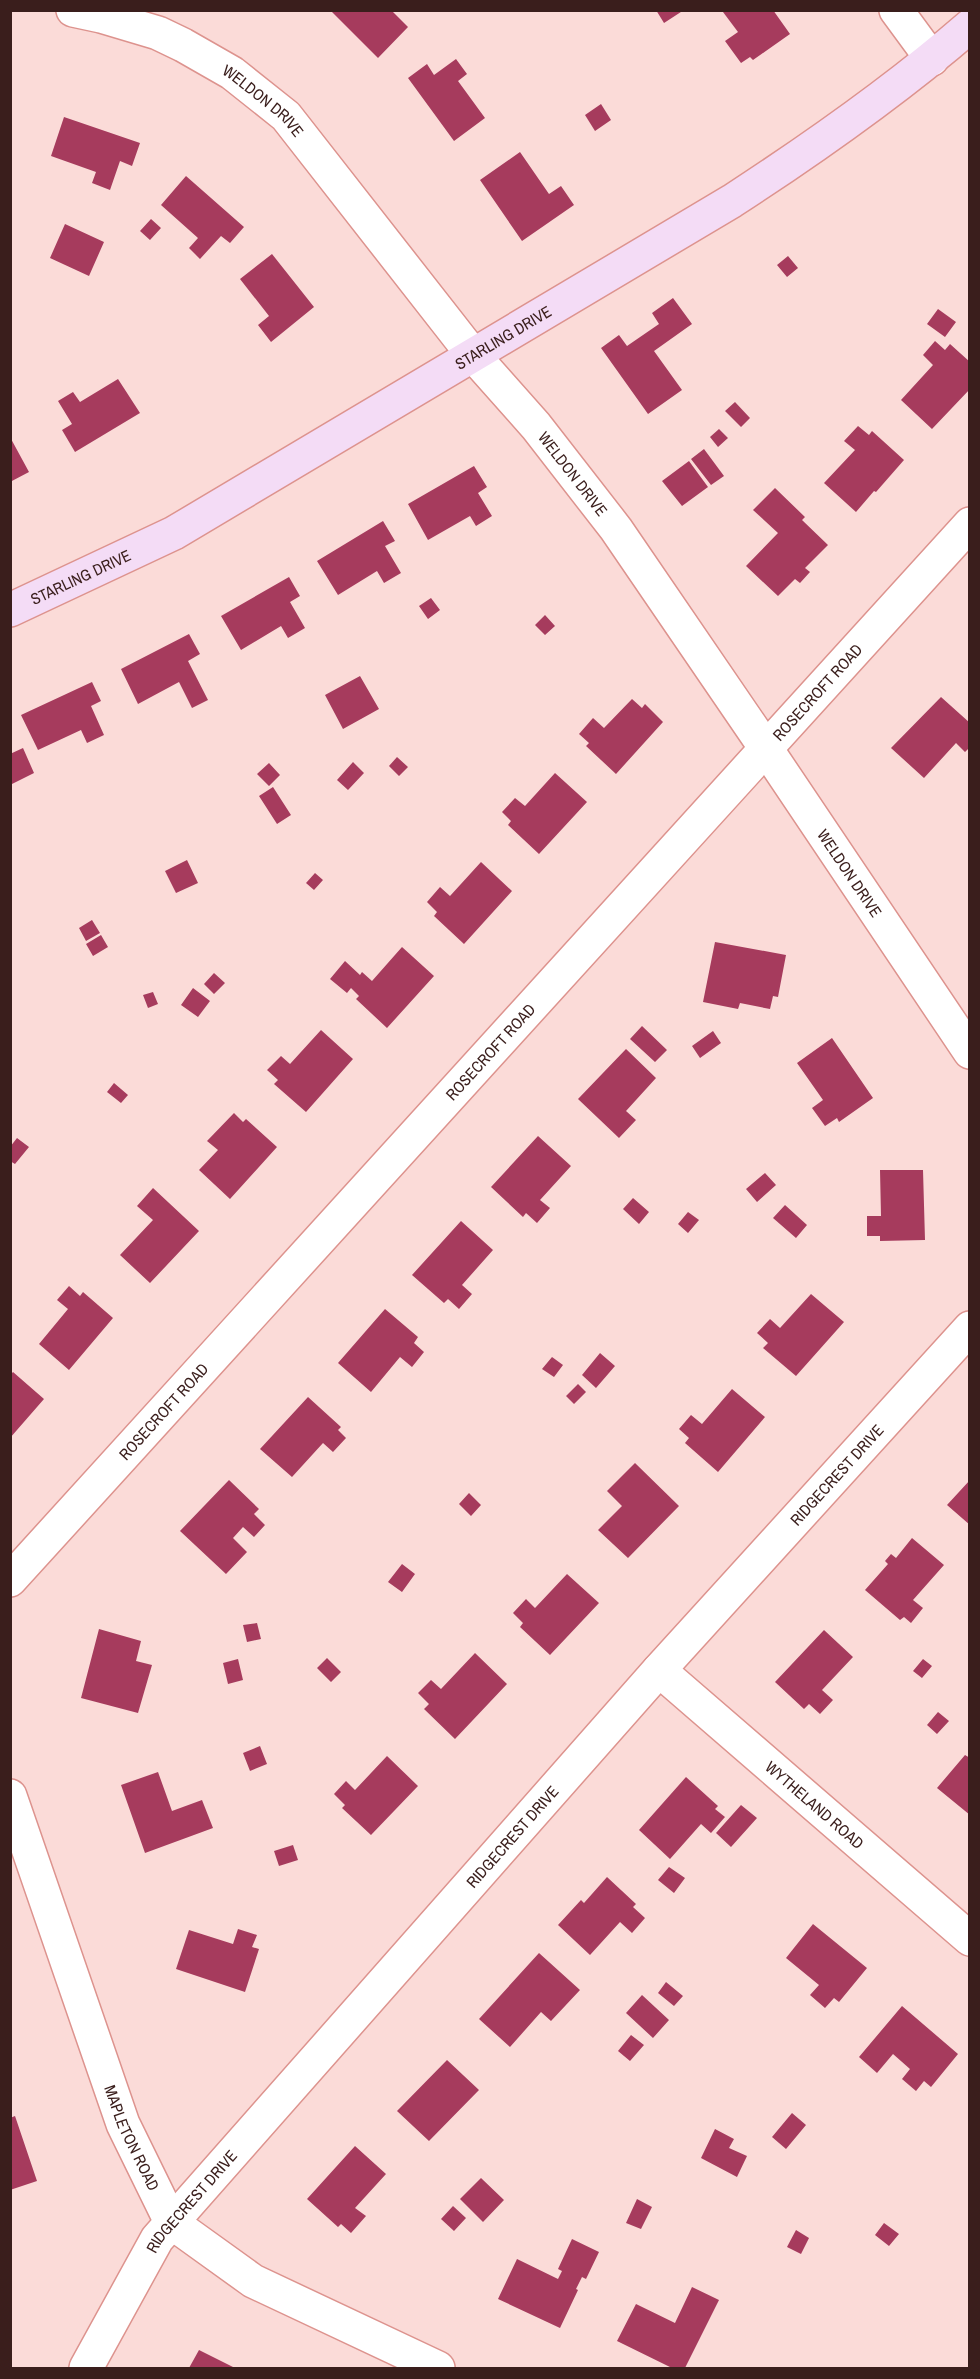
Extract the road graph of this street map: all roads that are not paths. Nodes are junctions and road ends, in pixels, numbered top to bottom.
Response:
1 (73, 10) edge
2 (896, 10) edge
3 (969, 26) edge
4 (932, 58) junction
5 (473, 355) junction
6 (969, 524) edge
7 (10, 610) edge
8 (765, 747) junction
9 (969, 1052) edge
10 (969, 1328) edge
11 (10, 1580) edge
12 (659, 1670) junction
13 (10, 1796) edge
14 (969, 1939) edge
15 (171, 2223) junction
16 (86, 2368) edge
17 (438, 2368) edge

1 - 5 street, WELDON DRIVE
2 - 4 street
3 - 4 street, STARLING DRIVE
4 - 5 street, STARLING DRIVE
5 - 7 street, STARLING DRIVE
5 - 8 street, WELDON DRIVE
6 - 8 street, ROSECROFT ROAD
8 - 9 street, WELDON DRIVE
8 - 11 street, ROSECROFT ROAD
10 - 12 street, RIDGECREST DRIVE
12 - 14 street, WYTHELAND ROAD
12 - 15 street, RIDGECREST DRIVE
13 - 15 street, MAPLETON ROAD
15 - 16 street, RIDGECREST DRIVE
15 - 17 street, MAPLETON ROAD

